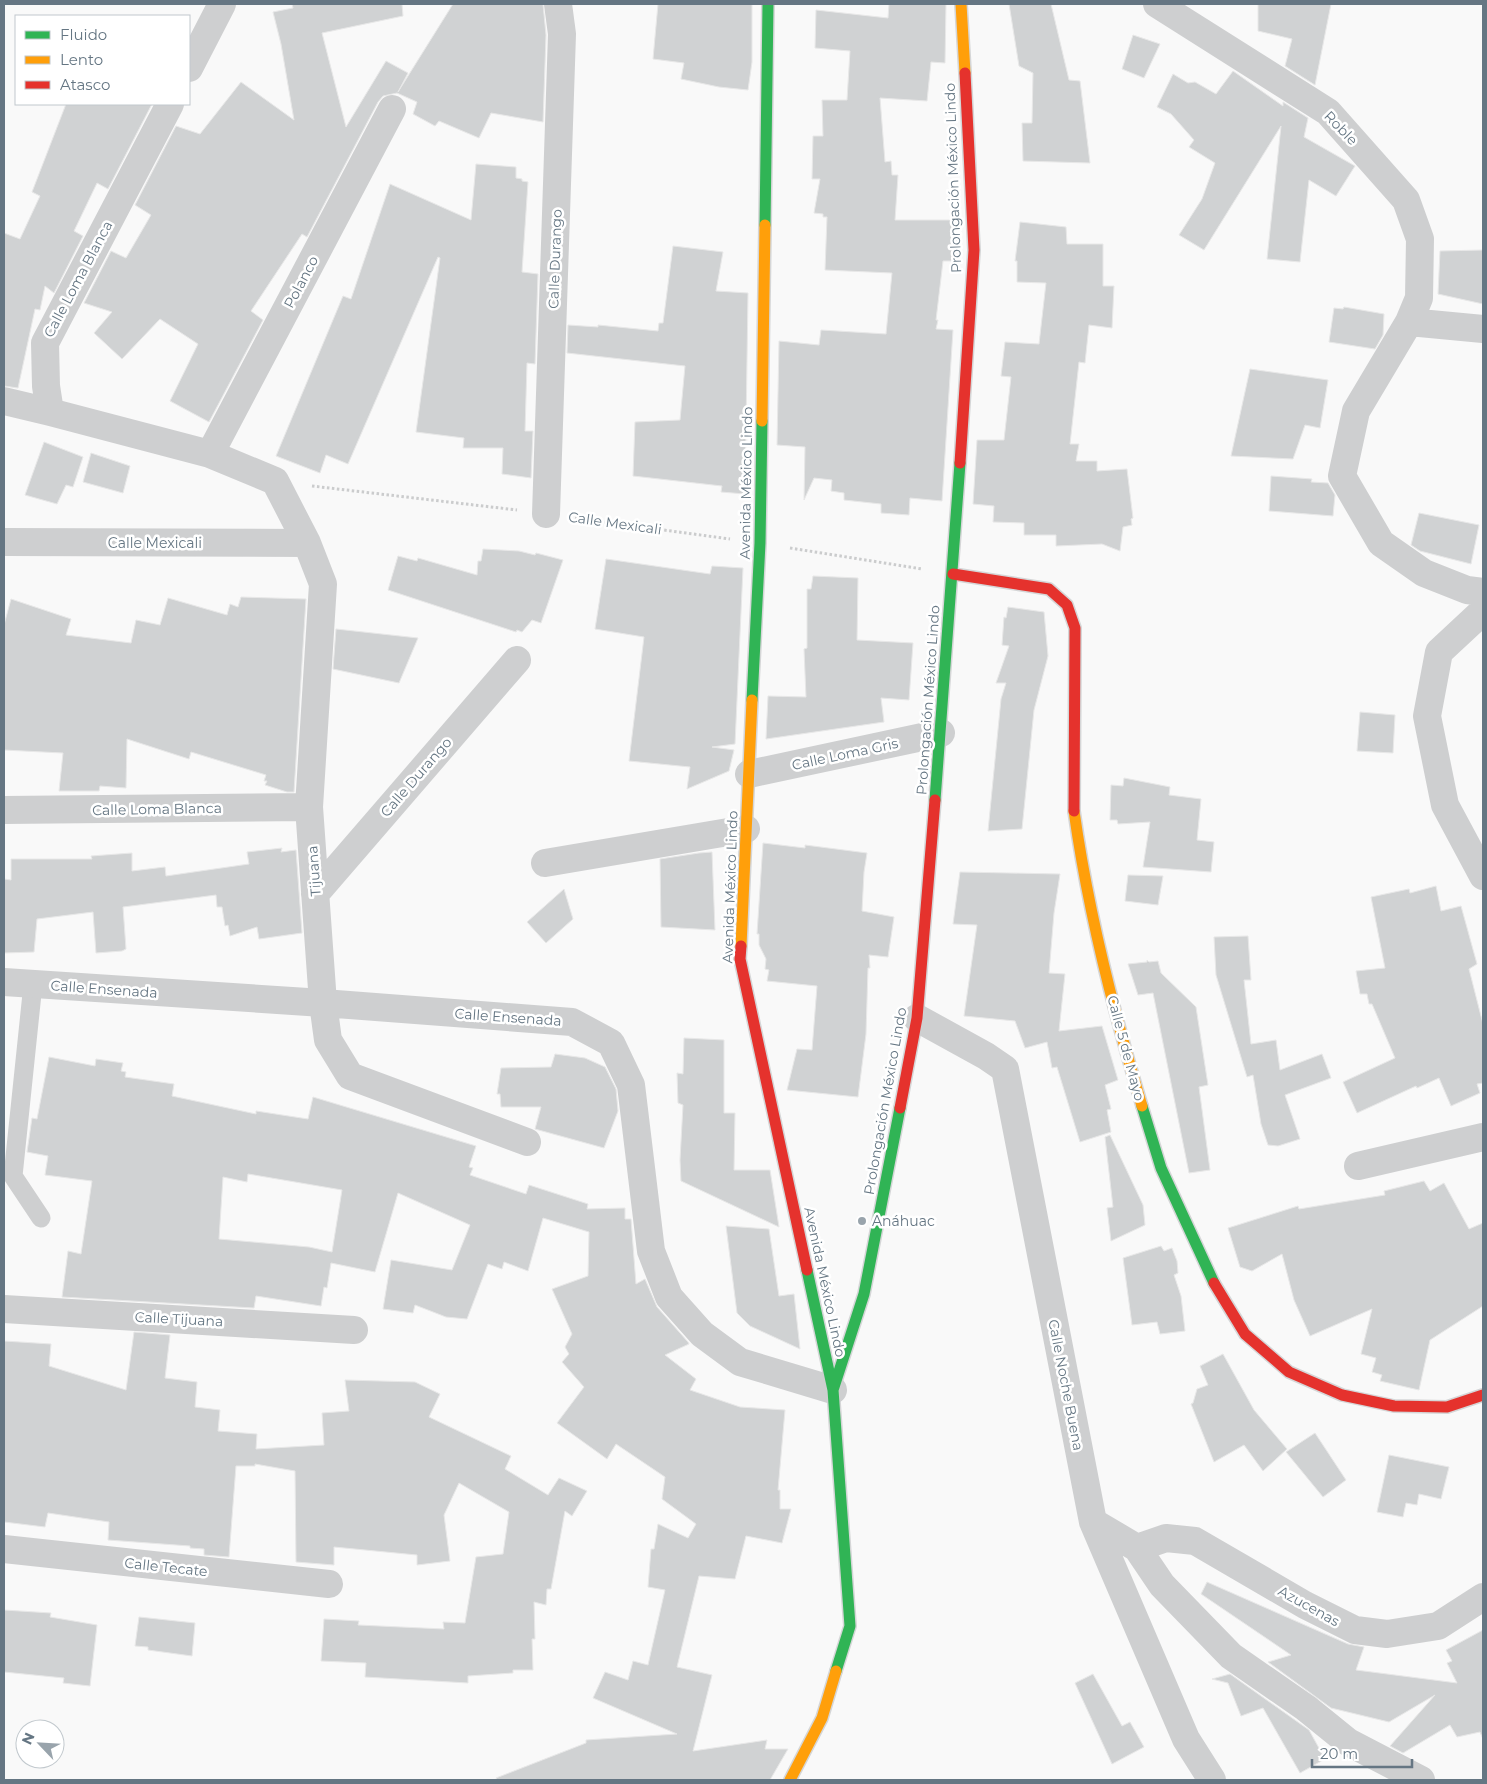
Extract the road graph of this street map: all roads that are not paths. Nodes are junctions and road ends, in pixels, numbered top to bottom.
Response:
1 (222, 4) edge
2 (558, 4) edge
3 (768, 4) edge
4 (961, 4) edge
5 (1158, 4) edge
6 (190, 66) edge
7 (169, 105) edge
8 (392, 109) dead end
9 (1410, 322) junction
10 (1483, 329) edge
11 (4, 401) edge
12 (50, 412) junction
13 (210, 454) junction
14 (546, 514) road end
15 (4, 542) edge
16 (307, 543) junction
17 (953, 574) junction
18 (1483, 592) edge
19 (1483, 611) edge
20 (517, 660) dead end
21 (941, 734) junction
22 (749, 774) junction
23 (309, 807) junction
24 (4, 810) edge
25 (746, 829) junction
26 (545, 863) dead end
27 (1483, 876) edge
28 (315, 894) junction
29 (4, 982) edge
30 (33, 984) junction
31 (323, 1003) junction
32 (917, 1018) junction
33 (1483, 1137) edge
34 (527, 1142) dead end
35 (1358, 1166) dead end
36 (41, 1218) dead end
37 (4, 1309) edge
38 (354, 1330) dead end
39 (833, 1390) junction
40 (1483, 1395) edge
41 (1093, 1522) junction
42 (1137, 1548) junction
43 (4, 1549) edge
44 (329, 1584) dead end
45 (1483, 1597) edge
46 (790, 1780) edge
47 (1212, 1780) edge
48 (1421, 1780) edge

1 - 6 street
2 - 14 street, Calle Durango
3 - 22 street, Avenida México Lindo
4 - 17 street, Prolongación México Lindo
5 - 9 street, Roble
7 - 12 street, Calle Loma Blanca
8 - 13 street, Polanco
9 - 10 street
9 - 18 street, Roble
11 - 12 street
12 - 13 street
13 - 16 street, Tijuana
15 - 16 street, Calle Mexicali
16 - 23 street, Tijuana
17 - 21 street, Prolongación México Lindo
17 - 40 street, Calle 5 de Mayo
19 - 27 street
20 - 28 street, Calle Durango
21 - 22 street, Calle Loma Gris
21 - 32 street, Prolongación México Lindo
22 - 25 street, Avenida México Lindo
23 - 24 street, Calle Loma Blanca
23 - 28 street, Tijuana
25 - 26 street
25 - 39 street, Avenida México Lindo
28 - 31 street, Tijuana
29 - 30 street, Calle Ensenada
30 - 31 street, Calle Ensenada
30 - 36 lane
31 - 34 street, Tijuana
31 - 39 street, Calle Ensenada
32 - 39 street, Prolongación México Lindo
32 - 41 street, Calle Noche Buena
33 - 35 street
37 - 38 street, Calle Tijuana
39 - 46 street, Avenida México Lindo
41 - 42 street
41 - 47 street, Calle Noche Buena
42 - 45 street, Azucenas
42 - 48 street
43 - 44 street, Calle Tecate

